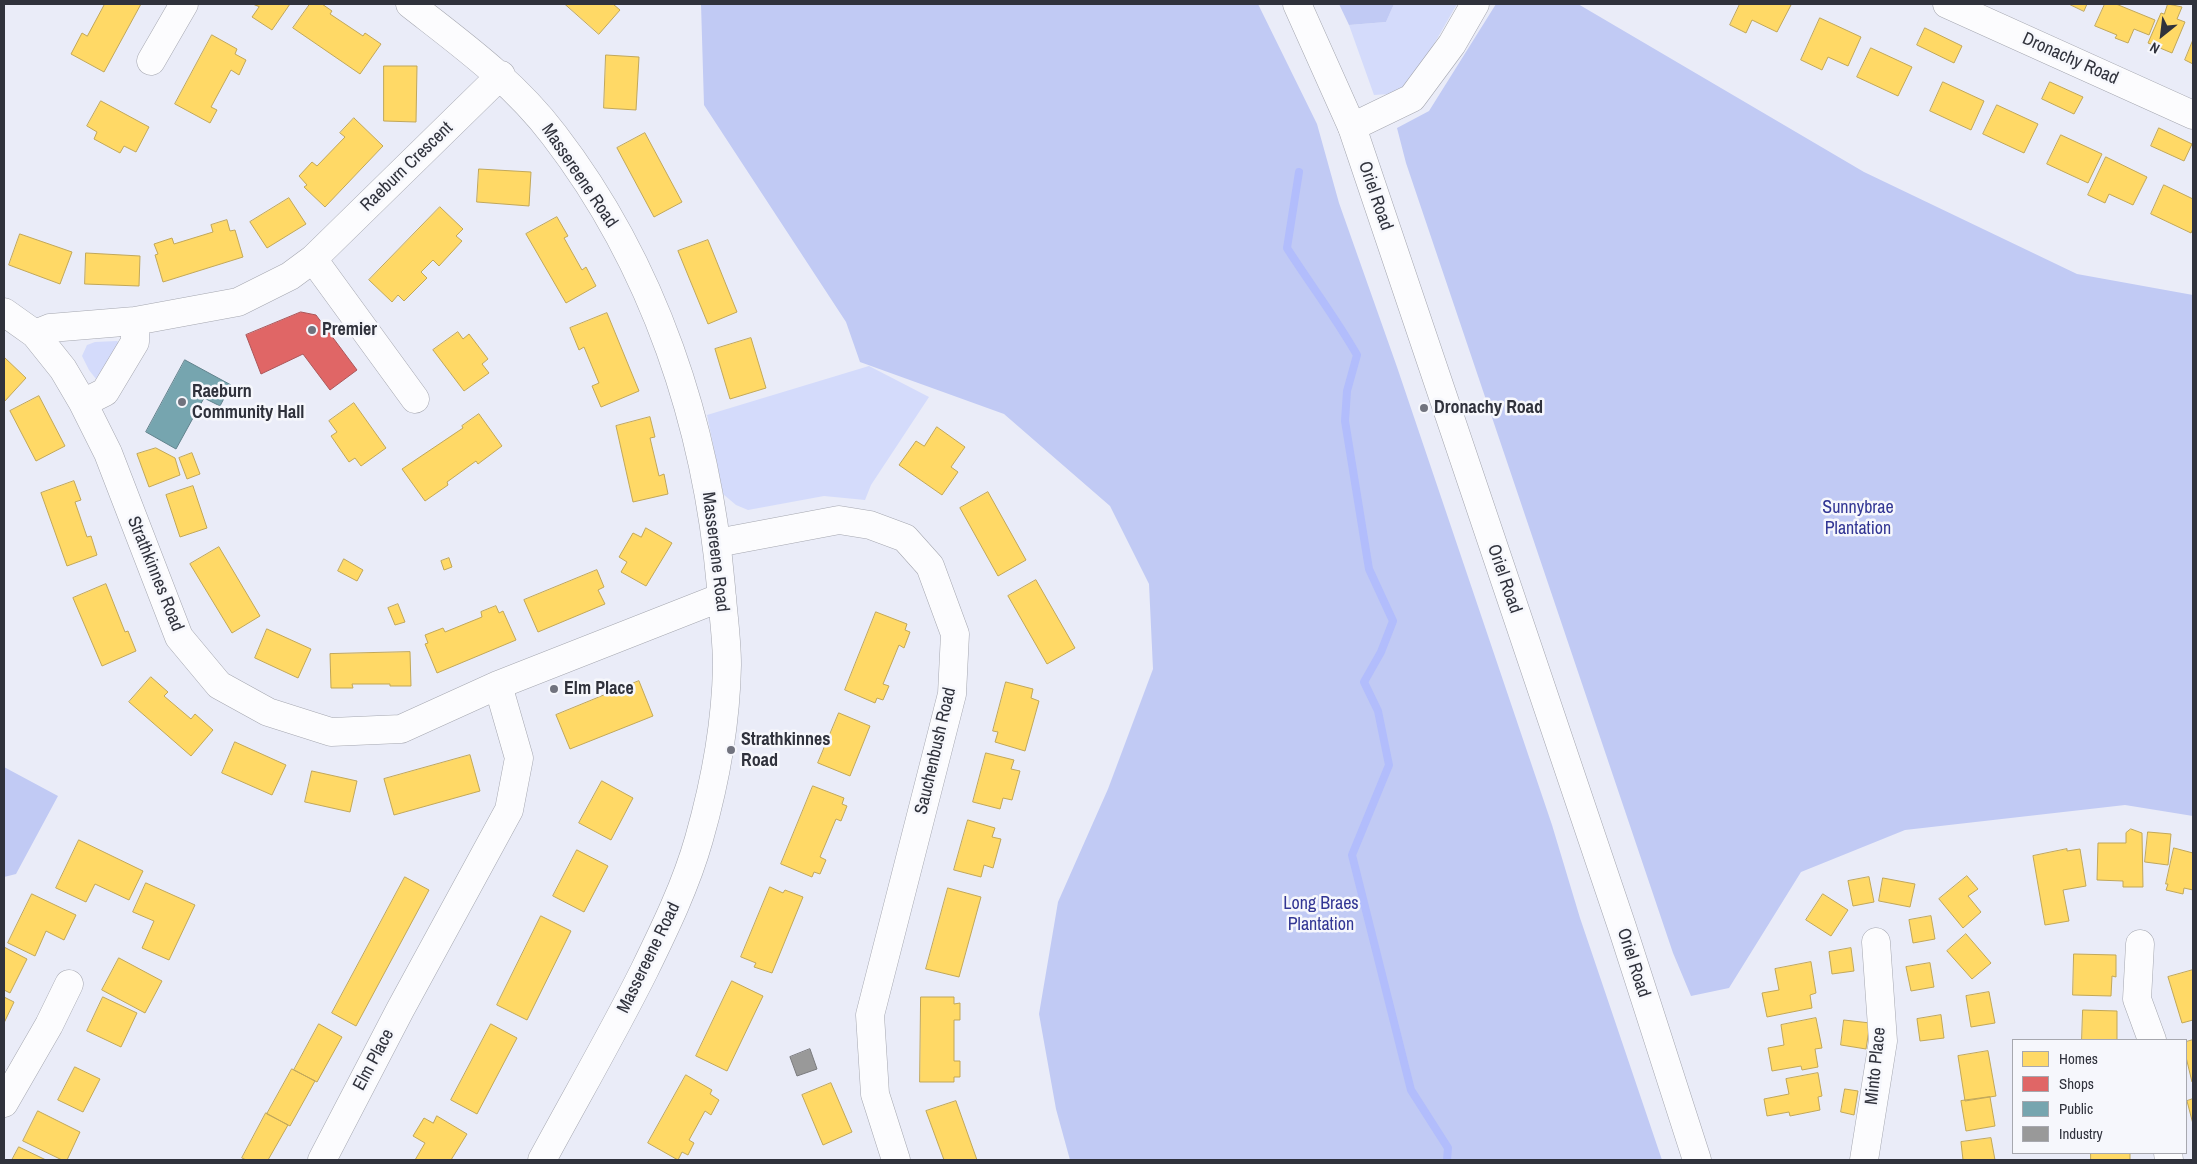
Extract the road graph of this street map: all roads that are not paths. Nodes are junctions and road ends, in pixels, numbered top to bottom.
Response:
1 (184, 4) edge
2 (410, 4) edge
3 (1298, 4) edge
4 (1475, 4) edge
5 (1947, 4) edge
6 (151, 61) dead end
7 (501, 75) junction
8 (2193, 115) edge
9 (1352, 126) junction
10 (313, 260) junction
11 (4, 312) edge
12 (135, 322) junction
13 (35, 334) junction
14 (415, 399) dead end
15 (83, 403) junction
16 (717, 543) junction
17 (722, 597) junction
18 (498, 685) junction
19 (1876, 942) dead end
20 (2140, 944) dead end
21 (69, 984) dead end
22 (2152, 1039) edge
23 (4, 1103) edge
24 (891, 1158) edge
25 (322, 1160) edge
26 (542, 1160) edge
27 (1697, 1160) edge
28 (1864, 1160) edge

1 - 6 street
2 - 7 street, Massereene Road
3 - 9 street, Oriel Road
4 - 9 street
5 - 8 street, Dronachy Road
7 - 10 street, Raeburn Crescent
7 - 16 street, Massereene Road
9 - 27 street, Oriel Road
10 - 12 street, Raeburn Crescent
10 - 14 street
11 - 13 street, Strathkinnes Road
12 - 13 street, Raeburn Crescent
12 - 15 street
13 - 15 street, Strathkinnes Road
15 - 18 street, Strathkinnes Road
16 - 17 street, Massereene Road
16 - 24 street, Sauchenbush Road
17 - 18 street, Strathkinnes Road
17 - 26 street, Massereene Road
18 - 25 street, Elm Place
19 - 28 street, Minto Place
20 - 22 street
21 - 23 street

